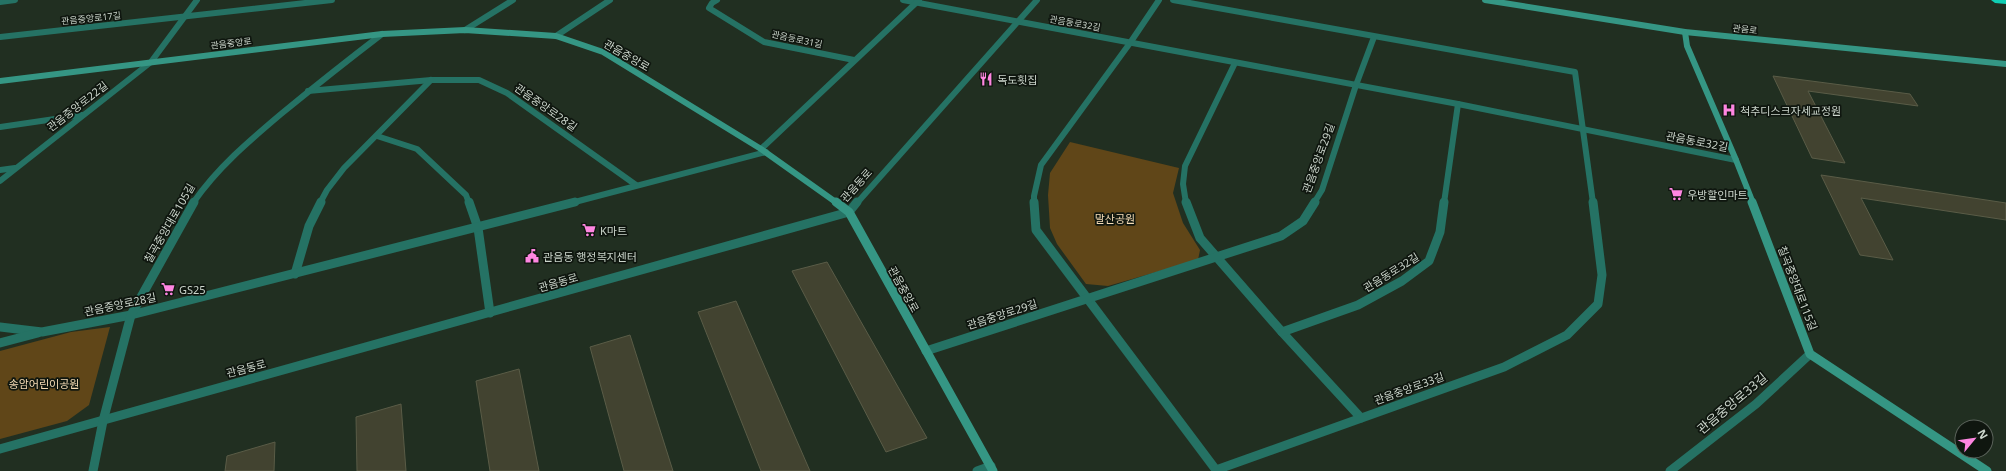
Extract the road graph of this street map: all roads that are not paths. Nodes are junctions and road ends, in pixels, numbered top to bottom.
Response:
1 (15, 0) edge
2 (197, 0) edge
3 (332, 0) edge
4 (513, 0) edge
5 (610, 0) edge
6 (717, 0) edge
7 (903, 0) edge
8 (1037, 0) edge
9 (1159, 0) edge
10 (1173, 0) edge
11 (1485, 0) edge
12 (1995, 0) edge
13 (917, 1) edge
14 (2006, 1) edge
15 (0, 2) edge
16 (185, 17) junction
17 (1017, 22) junction
18 (465, 30) junction
19 (1685, 32) junction
20 (382, 34) junction
21 (556, 36) junction
22 (1374, 36) junction
23 (0, 38) edge
24 (1130, 43) junction
25 (854, 60) junction
26 (151, 62) junction
27 (1235, 63) junction
28 (2006, 64) edge
29 (0, 80) edge
30 (431, 80) junction
31 (1356, 85) junction
32 (308, 92) junction
33 (1458, 104) junction
34 (83, 115) junction
35 (0, 127) edge
36 (1584, 130) junction
37 (377, 136) junction
38 (763, 151) junction
39 (1736, 160) junction
40 (16, 168) junction
41 (0, 170) edge
42 (0, 181) edge
43 (636, 185) junction
44 (849, 212) junction
45 (478, 228) junction
46 (1218, 258) junction
47 (295, 274) junction
48 (1086, 299) junction
49 (490, 313) junction
50 (131, 315) junction
51 (0, 327) edge
52 (42, 332) junction
53 (1282, 332) junction
54 (0, 343) edge
55 (926, 351) junction
56 (1810, 354) junction
57 (1361, 418) junction
58 (102, 421) junction
59 (0, 449) edge
60 (992, 469) edge
61 (1216, 470) edge
62 (93, 471) edge
63 (977, 471) edge
64 (1670, 471) edge
65 (1987, 471) edge

1 - 15 street
2 - 16 street, 관음중앙로22길
3 - 16 street, 관음중앙로17길
4 - 18 street, 관음중앙로
5 - 21 street
6 - 25 street, 관음동로31길
7 - 13 street
8 - 17 street, 관음동로
9 - 24 street
10 - 22 street
11 - 19 main road, 관음로
12 - 14 highway
13 - 17 street
13 - 25 street
16 - 23 street, 관음중앙로17길
16 - 26 street, 관음중앙로22길
17 - 24 street, 관음동로32길
17 - 44 street, 관음동로
18 - 20 main road, 관음중앙로
18 - 21 main road, 관음중앙로
19 - 28 main road, 관음로
19 - 39 main road, 칠곡중앙대로115길
20 - 26 main road, 관음중앙로
20 - 32 street, 칠곡중앙대로105길
21 - 38 main road, 관음중앙로
22 - 31 street, 관음중앙로29길
22 - 36 street
24 - 27 street, 관음동로32길
24 - 48 street
25 - 38 street
26 - 29 main road, 관음중앙로
26 - 34 street, 관음중앙로22길
27 - 31 street, 관음동로32길
27 - 46 street
30 - 32 street, 관음중앙로28길
30 - 37 street
30 - 43 street, 관음중앙로28길
31 - 33 street, 관음동로32길
31 - 46 street, 관음중앙로29길
32 - 50 street, 칠곡중앙대로105길
33 - 36 street, 관음동로32길
33 - 53 street, 관음동로32길
34 - 35 street
34 - 40 street, 관음중앙로22길
36 - 39 street, 관음동로32길
36 - 57 street, 관음중앙로33길
37 - 45 street
37 - 47 street
38 - 43 street, 관음중앙로28길
38 - 44 main road, 관음중앙로
39 - 56 main road, 칠곡중앙대로115길
40 - 41 street
40 - 42 street, 관음중앙로22길
43 - 45 street, 관음중앙로28길
44 - 49 street, 관음동로
44 - 55 main road, 관음중앙로
45 - 47 street, 관음중앙로28길
45 - 49 street
46 - 48 street, 관음중앙로29길
46 - 53 street
47 - 50 street, 관음중앙로28길
48 - 55 street, 관음중앙로29길
48 - 61 street
49 - 58 street, 관음동로
50 - 52 street, 관음중앙로28길
50 - 58 street, 칠곡중앙대로105길
51 - 52 street, 관음중앙로28길
52 - 54 street, 관음중앙로28길
53 - 57 street
55 - 60 main road, 관음중앙로
56 - 64 street, 관음중앙로33길
56 - 65 main road
57 - 61 street, 관음중앙로33길
58 - 59 street, 관음동로
58 - 62 street, 칠곡중앙대로105길
60 - 63 street

